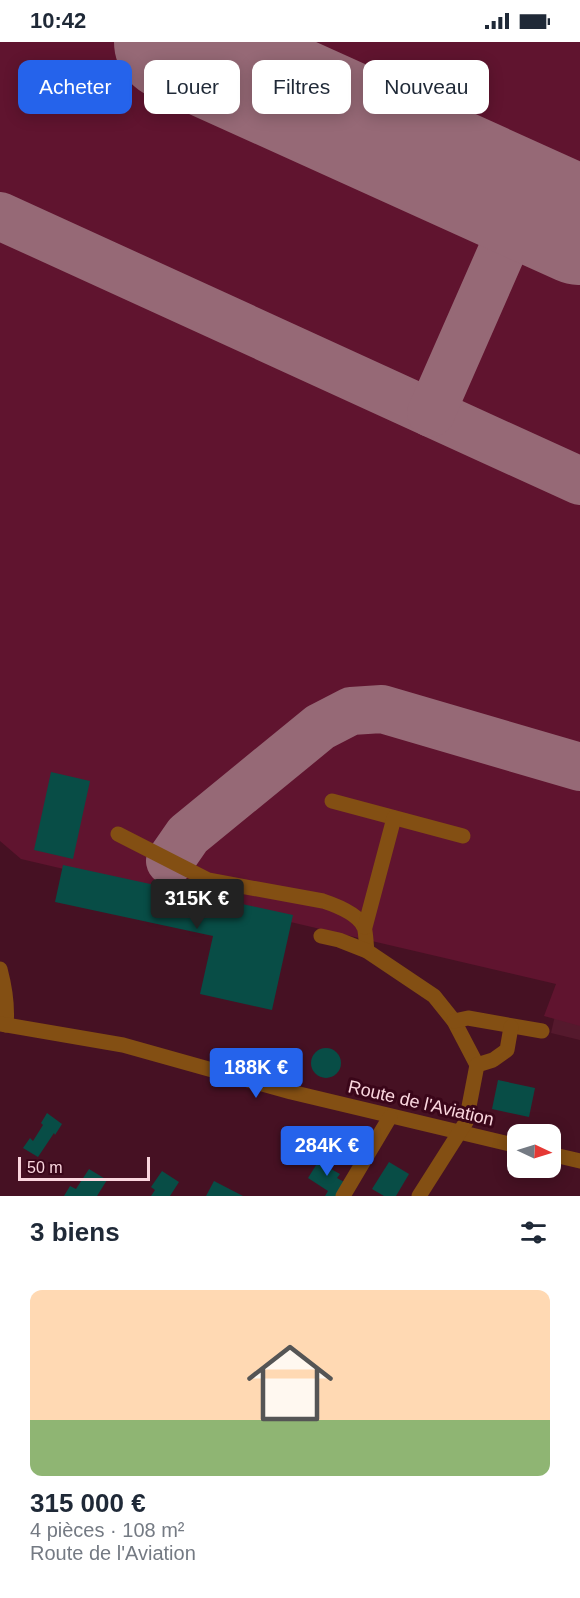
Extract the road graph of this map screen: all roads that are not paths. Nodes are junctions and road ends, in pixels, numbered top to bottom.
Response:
1 (332, 801) dead end
2 (394, 818) junction
3 (118, 834) dead end
4 (463, 837) dead end
5 (364, 927) junction
6 (321, 936) dead end
7 (367, 951) junction
8 (0, 969) edge
9 (454, 1021) junction
10 (3, 1024) edge
11 (511, 1027) junction
12 (542, 1031) dead end
13 (477, 1065) junction
14 (390, 1117) junction
15 (461, 1133) junction
16 (507, 1143) edge
17 (561, 1157) edge
18 (580, 1161) edge
19 (343, 1196) edge
20 (419, 1196) edge

1 - 2 street
2 - 4 street
2 - 5 street
3 - 5 street
5 - 7 street
6 - 7 street
7 - 9 street
8 - 10 street
9 - 11 street
9 - 13 street
10 - 14 street, Route de l'Aviation
11 - 12 street
11 - 13 street
13 - 15 street
14 - 15 street, Route de l'Aviation
14 - 19 street
15 - 16 street, Route de l'Aviation
15 - 20 street
17 - 18 street

